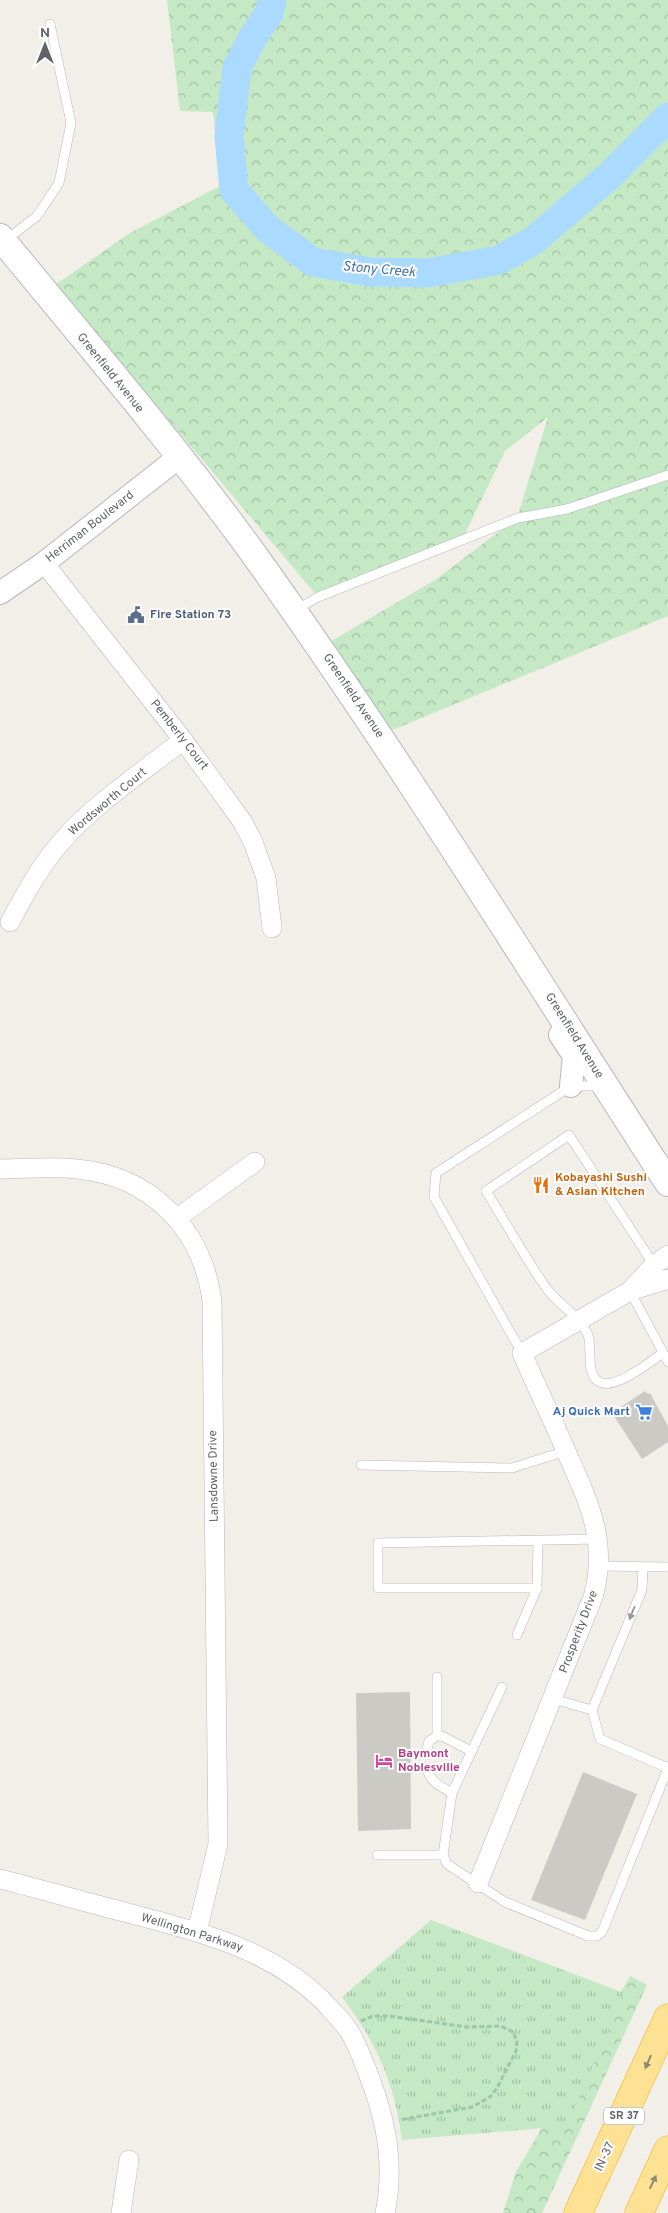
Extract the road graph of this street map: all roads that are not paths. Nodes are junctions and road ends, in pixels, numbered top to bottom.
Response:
1 (50, 24) dead end
2 (2, 240) edge
3 (178, 457) junction
4 (668, 475) edge
5 (44, 564) junction
6 (0, 593) edge
7 (294, 611) junction
8 (183, 740) junction
9 (486, 901) junction
10 (10, 922) dead end
11 (272, 928) dead end
12 (571, 1086) junction
13 (605, 1086) junction
14 (255, 1162) dead end
15 (0, 1168) edge
16 (668, 1183) edge
17 (177, 1218) junction
18 (661, 1260) edge
19 (668, 1279) edge
20 (630, 1291) junction
21 (578, 1321) junction
22 (522, 1353) junction
23 (663, 1353) junction
24 (668, 1362) edge
25 (566, 1451) junction
26 (361, 1465) dead end
27 (598, 1539) junction
28 (538, 1540) junction
29 (599, 1566) junction
30 (643, 1567) junction
31 (668, 1567) edge
32 (536, 1588) junction
33 (517, 1635) dead end
34 (437, 1676) dead end
35 (502, 1687) dead end
36 (553, 1699) junction
37 (592, 1710) junction
38 (437, 1736) junction
39 (427, 1750) dead end
40 (472, 1751) junction
41 (427, 1768) dead end
42 (668, 1768) edge
43 (452, 1792) junction
44 (377, 1855) dead end
45 (443, 1855) junction
46 (0, 1879) edge
47 (478, 1883) junction
48 (197, 1932) junction
49 (668, 2018) edge
50 (668, 2150) edge
51 (129, 2160) dead end
52 (121, 2213) edge
53 (385, 2213) edge
54 (578, 2213) edge
55 (639, 2213) edge

1 - 2 lane
2 - 3 main road, Greenfield Avenue
3 - 5 street, Herriman Boulevard
3 - 7 main road, Greenfield Avenue
4 - 7 lane
5 - 6 street, Herriman Boulevard
5 - 8 street, Pemberly Court
7 - 9 main road, Greenfield Avenue
8 - 10 street, Wordsworth Court
8 - 11 street, Pemberly Court
9 - 12 street
9 - 13 main road, Greenfield Avenue
12 - 13 lane
12 - 22 lane
13 - 16 main road, Greenfield Avenue
14 - 17 street
15 - 17 street, Lansdowne Drive
17 - 48 street, Lansdowne Drive
18 - 20 street
18 - 21 lane
19 - 20 street
20 - 21 street
20 - 23 lane
21 - 22 street
21 - 23 lane
22 - 25 street, Prosperity Drive
23 - 24 lane
25 - 26 lane
25 - 27 street, Prosperity Drive
27 - 28 lane
27 - 29 street, Prosperity Drive
28 - 32 lane
28 - 32 lane
29 - 30 lane
29 - 36 street, Prosperity Drive
30 - 31 lane
30 -> 37 lane
32 - 33 lane
34 - 38 lane
35 - 40 lane
36 - 37 lane
36 - 47 street, Prosperity Drive
37 - 42 lane
38 - 39 lane
38 - 40 lane
40 - 43 lane
41 - 43 lane
42 - 47 lane
43 - 45 lane
44 - 45 lane
45 - 47 lane
46 - 48 street, Wellington Parkway
48 - 53 street, Wellington Parkway
49 -> 54 highway, IN-37 / SR 37
55 -> 50 highway
51 - 52 street

